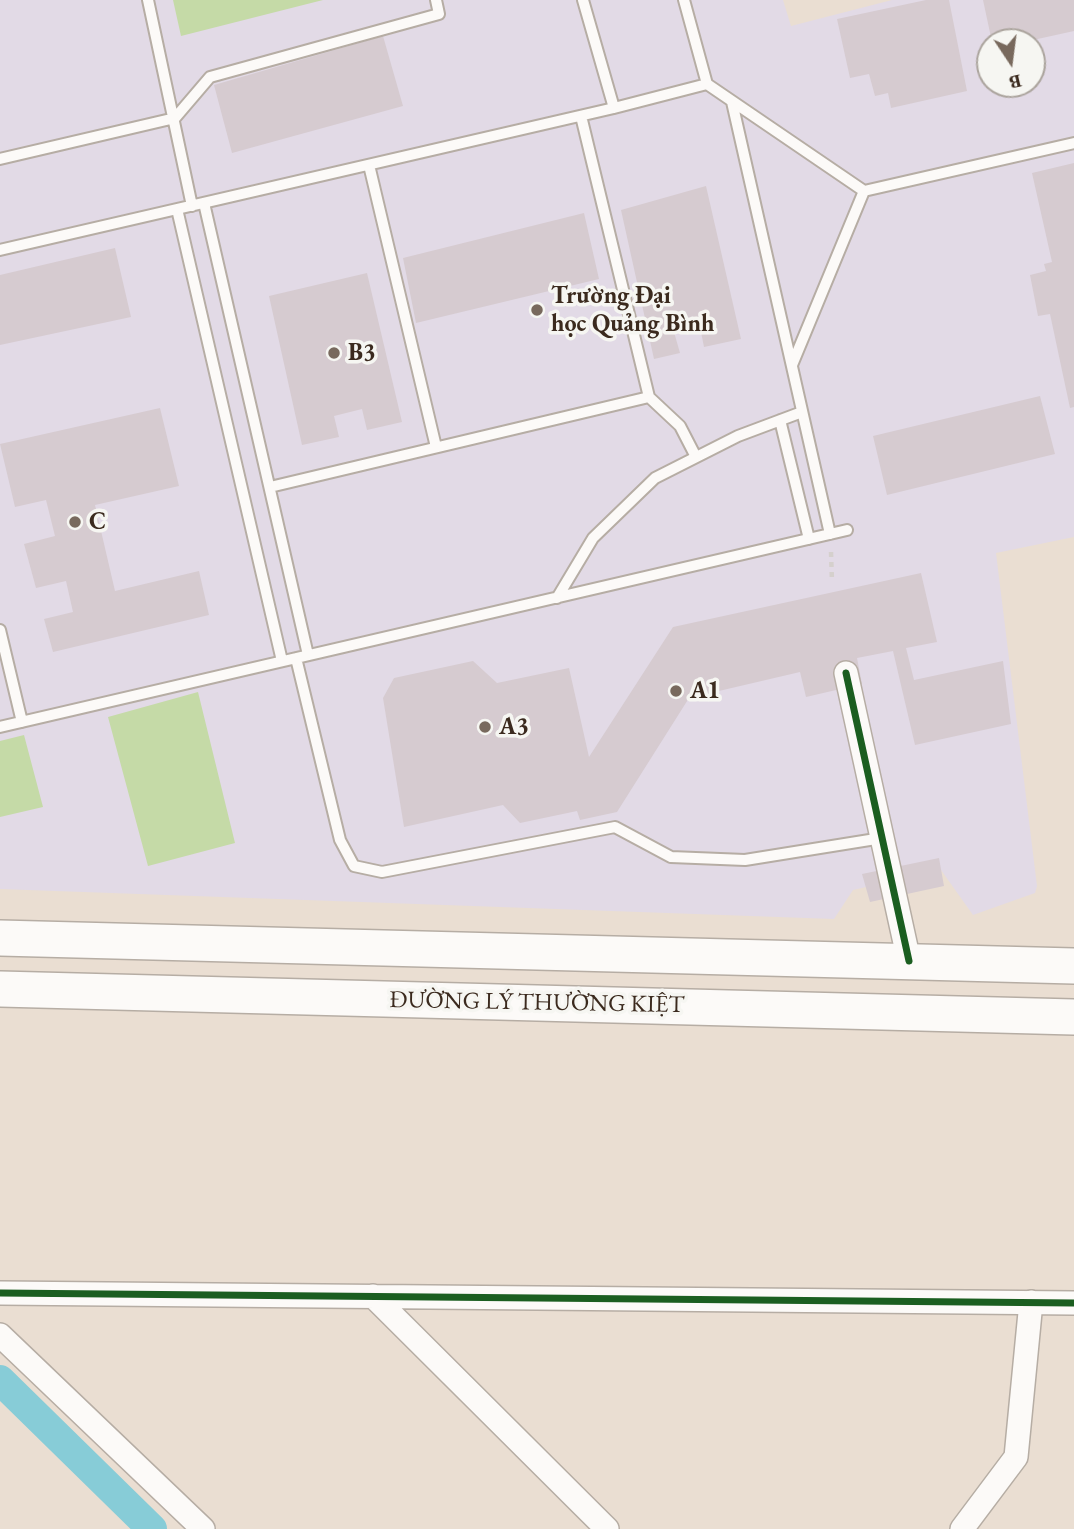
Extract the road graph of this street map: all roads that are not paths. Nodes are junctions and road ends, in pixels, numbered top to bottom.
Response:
1 (148, 0) edge
2 (436, 0) edge
3 (583, 0) edge
4 (684, 0) edge
5 (707, 84) junction
6 (732, 103) junction
7 (614, 108) junction
8 (581, 116) junction
9 (175, 118) junction
10 (1074, 143) edge
11 (0, 159) edge
12 (369, 165) junction
13 (864, 191) junction
14 (198, 204) junction
15 (177, 209) junction
16 (0, 250) edge
17 (792, 365) junction
18 (649, 397) junction
19 (802, 412) junction
20 (780, 420) junction
21 (436, 447) junction
22 (696, 457) junction
23 (270, 487) junction
24 (847, 530) dead end
25 (830, 534) junction
26 (809, 539) junction
27 (557, 598) junction
28 (0, 630) edge
29 (302, 656) junction
30 (282, 661) junction
31 (846, 673) dead end
32 (22, 722) junction
33 (0, 727) edge
34 (882, 838) junction
35 (0, 938) edge
36 (599, 954) junction
37 (909, 961) junction
38 (1074, 966) edge
39 (0, 989) edge
40 (591, 1004) junction
41 (1074, 1017) edge
42 (0, 1293) edge
43 (373, 1296) junction
44 (1031, 1302) junction
45 (1074, 1303) edge
46 (0, 1335) edge
47 (203, 1529) edge
48 (607, 1529) edge
49 (962, 1529) edge

1 - 9 lane
2 - 9 lane
3 - 7 lane
4 - 5 lane
5 - 6 lane
5 - 7 lane
6 - 13 lane
6 - 17 lane
7 - 8 lane
8 - 12 lane
8 - 18 lane
9 - 11 lane
9 - 14 lane
10 - 13 lane
12 - 14 lane
12 - 21 lane
13 - 17 lane
14 - 15 lane
14 - 23 lane
15 - 16 lane
15 - 30 lane
17 - 19 lane
18 - 21 lane
18 - 22 lane
19 - 20 lane
19 - 25 lane
20 - 22 lane
20 - 26 lane
21 - 23 lane
22 - 27 lane
23 - 29 lane
24 - 25 lane
25 - 26 lane
26 - 27 lane
27 - 29 lane
28 - 32 lane
29 - 30 lane
29 - 34 lane
30 - 32 lane
31 - 34 street
32 - 33 lane
34 - 37 street
35 - 36 main road, ĐƯỜNG LÝ THƯỜNG KIỆT
36 - 37 main road, ĐƯỜNG LÝ THƯỜNG KIỆT
36 - 40 main road
37 - 38 main road, ĐƯỜNG LÝ THƯỜNG KIỆT
39 - 40 main road, ĐƯỜNG LÝ THƯỜNG KIỆT
40 - 41 main road, ĐƯỜNG LÝ THƯỜNG KIỆT
42 - 43 street
43 - 44 street
43 - 48 street
44 - 45 street
44 - 49 street
46 - 47 street

